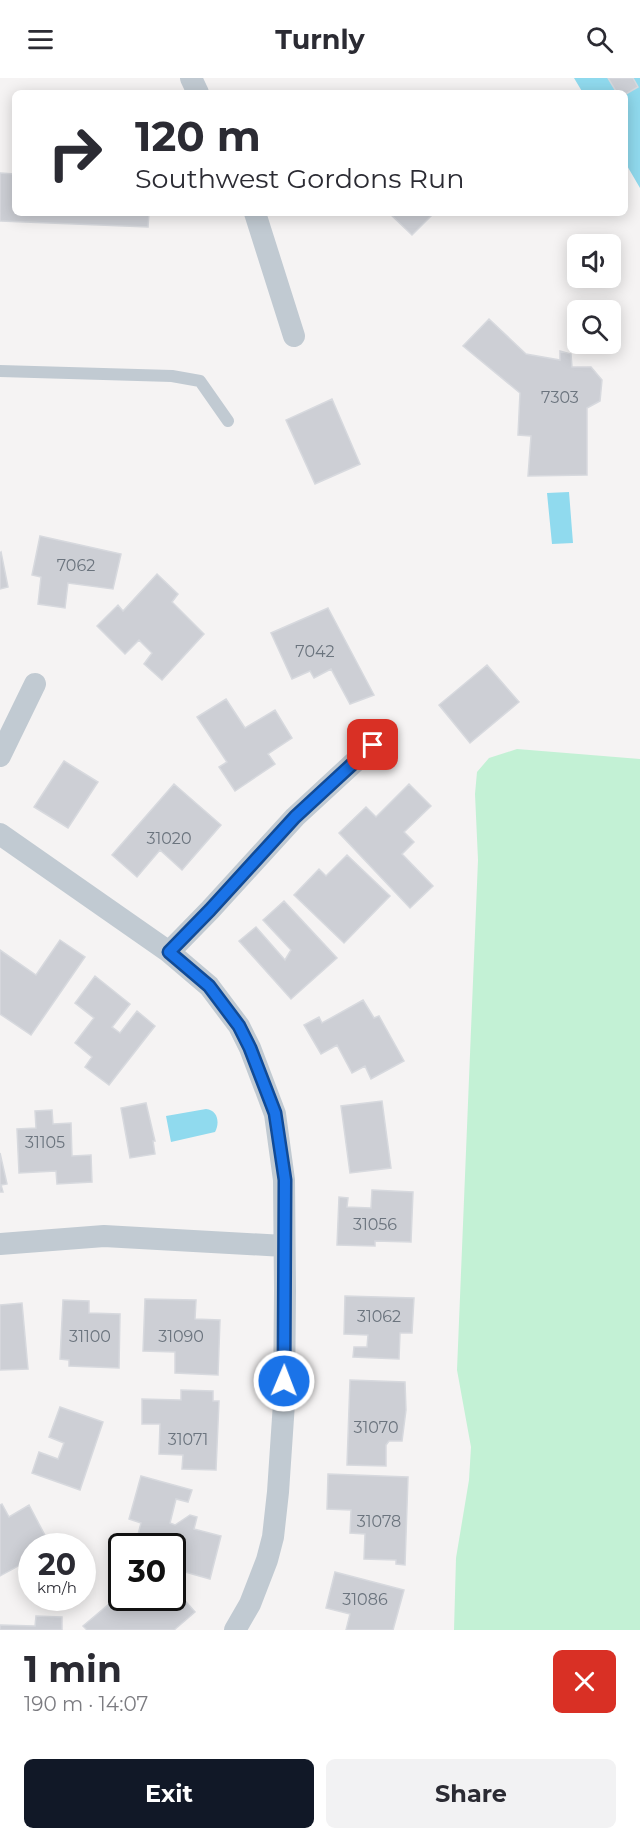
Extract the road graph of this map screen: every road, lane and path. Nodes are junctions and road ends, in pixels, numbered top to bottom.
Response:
1 (256, 216) edge
2 (294, 336) dead end
3 (0, 371) edge
4 (228, 421) dead end
5 (35, 684) dead end
6 (373, 745) dead end
7 (0, 756) edge
8 (0, 834) edge
9 (169, 952) junction
10 (0, 1244) edge
11 (284, 1246) junction
12 (235, 1630) edge

1 - 2 street
3 - 4 lane
5 - 7 street
6 - 9 street
8 - 9 street
9 - 11 street
10 - 11 street
11 - 12 street

